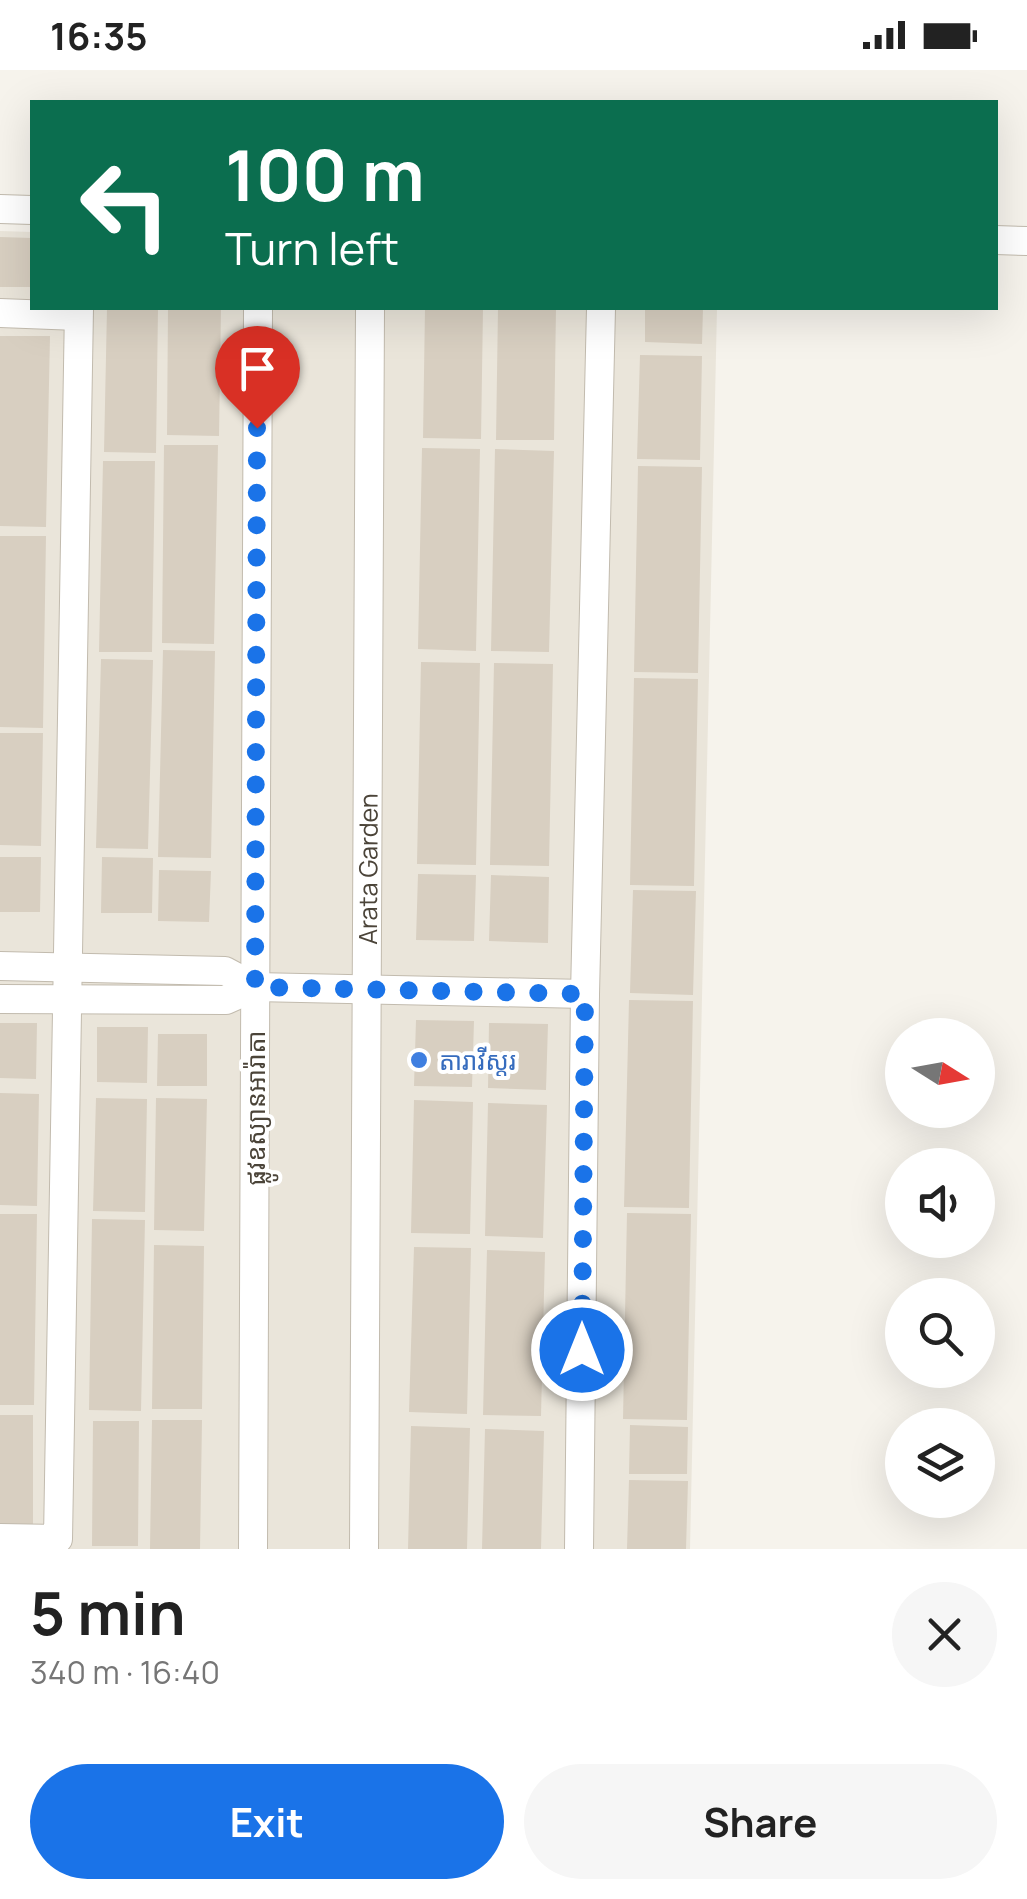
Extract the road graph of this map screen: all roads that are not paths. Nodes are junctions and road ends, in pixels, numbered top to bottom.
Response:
1 (0, 209) edge
2 (30, 210) edge
3 (998, 240) edge
4 (1027, 241) edge
5 (258, 310) edge
6 (370, 310) edge
7 (601, 310) edge
8 (78, 312) edge
9 (0, 313) edge
10 (0, 966) edge
11 (67, 966) junction
12 (255, 987) junction
13 (367, 988) junction
14 (585, 994) junction
15 (0, 999) edge
16 (66, 1000) junction
17 (0, 1538) edge
18 (253, 1549) edge
19 (364, 1549) edge
20 (580, 1549) edge

1 - 2 street
3 - 4 street
5 - 12 street, ផ្លូវឧស្យានអារ៉ាតា
6 - 13 street, Arata Garden
7 - 14 street
8 - 9 street
8 - 11 street
10 - 11 street
11 - 12 street
11 - 16 street
12 - 13 street
12 - 16 street
12 - 18 street, ផ្លូវឧស្យានអារ៉ាតា
13 - 14 street
13 - 19 street, Arata Garden
14 - 20 street
15 - 16 street
16 - 17 street

